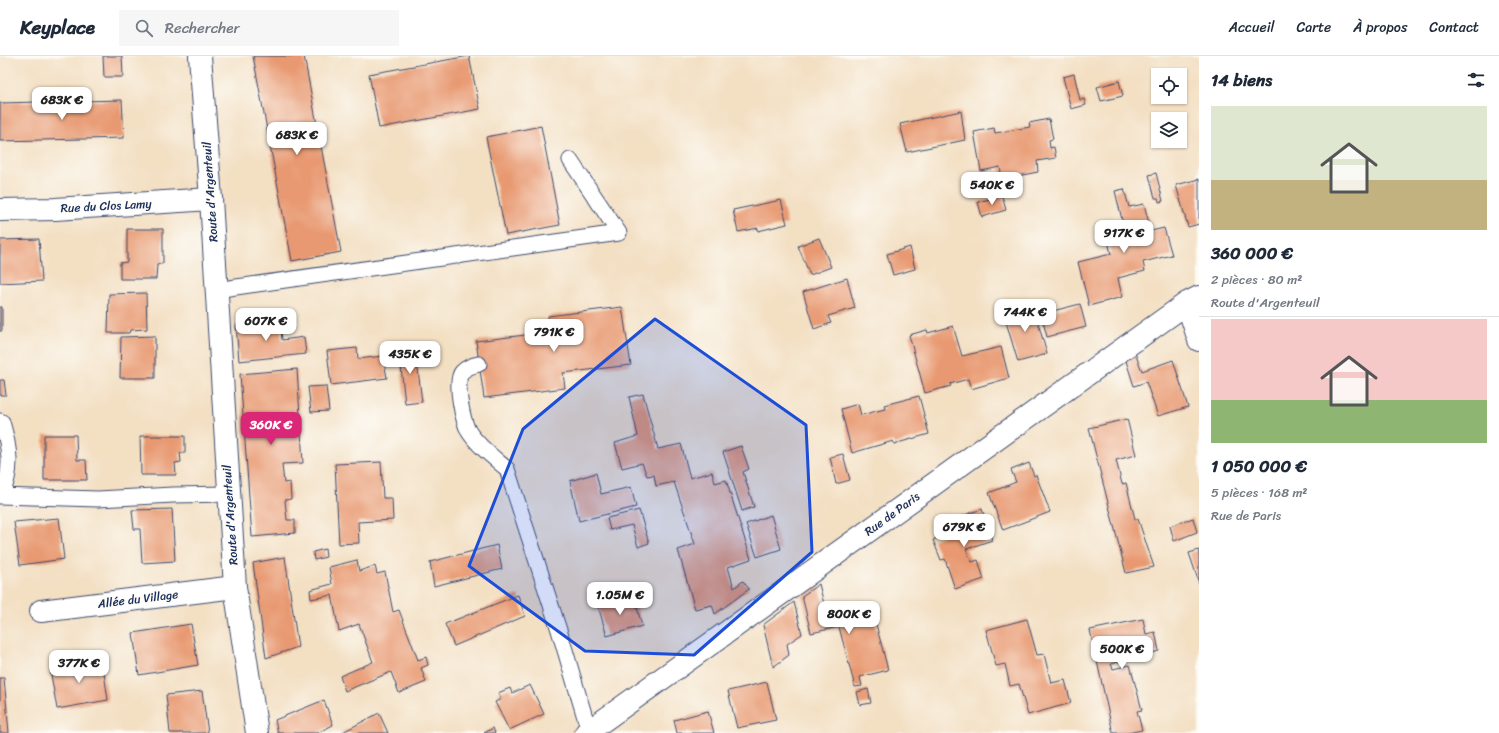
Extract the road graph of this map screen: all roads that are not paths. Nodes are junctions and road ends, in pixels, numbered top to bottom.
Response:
1 (200, 56) edge
2 (570, 160) dead end
3 (211, 199) junction
4 (0, 210) edge
5 (215, 290) junction
6 (1193, 300) edge
7 (1199, 340) edge
8 (479, 364) dead end
9 (0, 421) edge
10 (229, 494) junction
11 (0, 496) edge
12 (235, 587) junction
13 (41, 611) dead end
14 (587, 732) edge
15 (258, 733) edge

1 - 3 street, Route d'Argenteuil
2 - 5 lane
3 - 4 street, Rue du Clos Lamy
3 - 5 street, Route d'Argenteuil
5 - 10 street, Route d'Argenteuil
6 - 7 street
6 - 14 street, Rue de Paris
8 - 14 lane
9 - 11 lane
10 - 11 lane
10 - 12 street, Route d'Argenteuil
12 - 13 street, Allée du Village
12 - 15 street, Route d'Argenteuil

